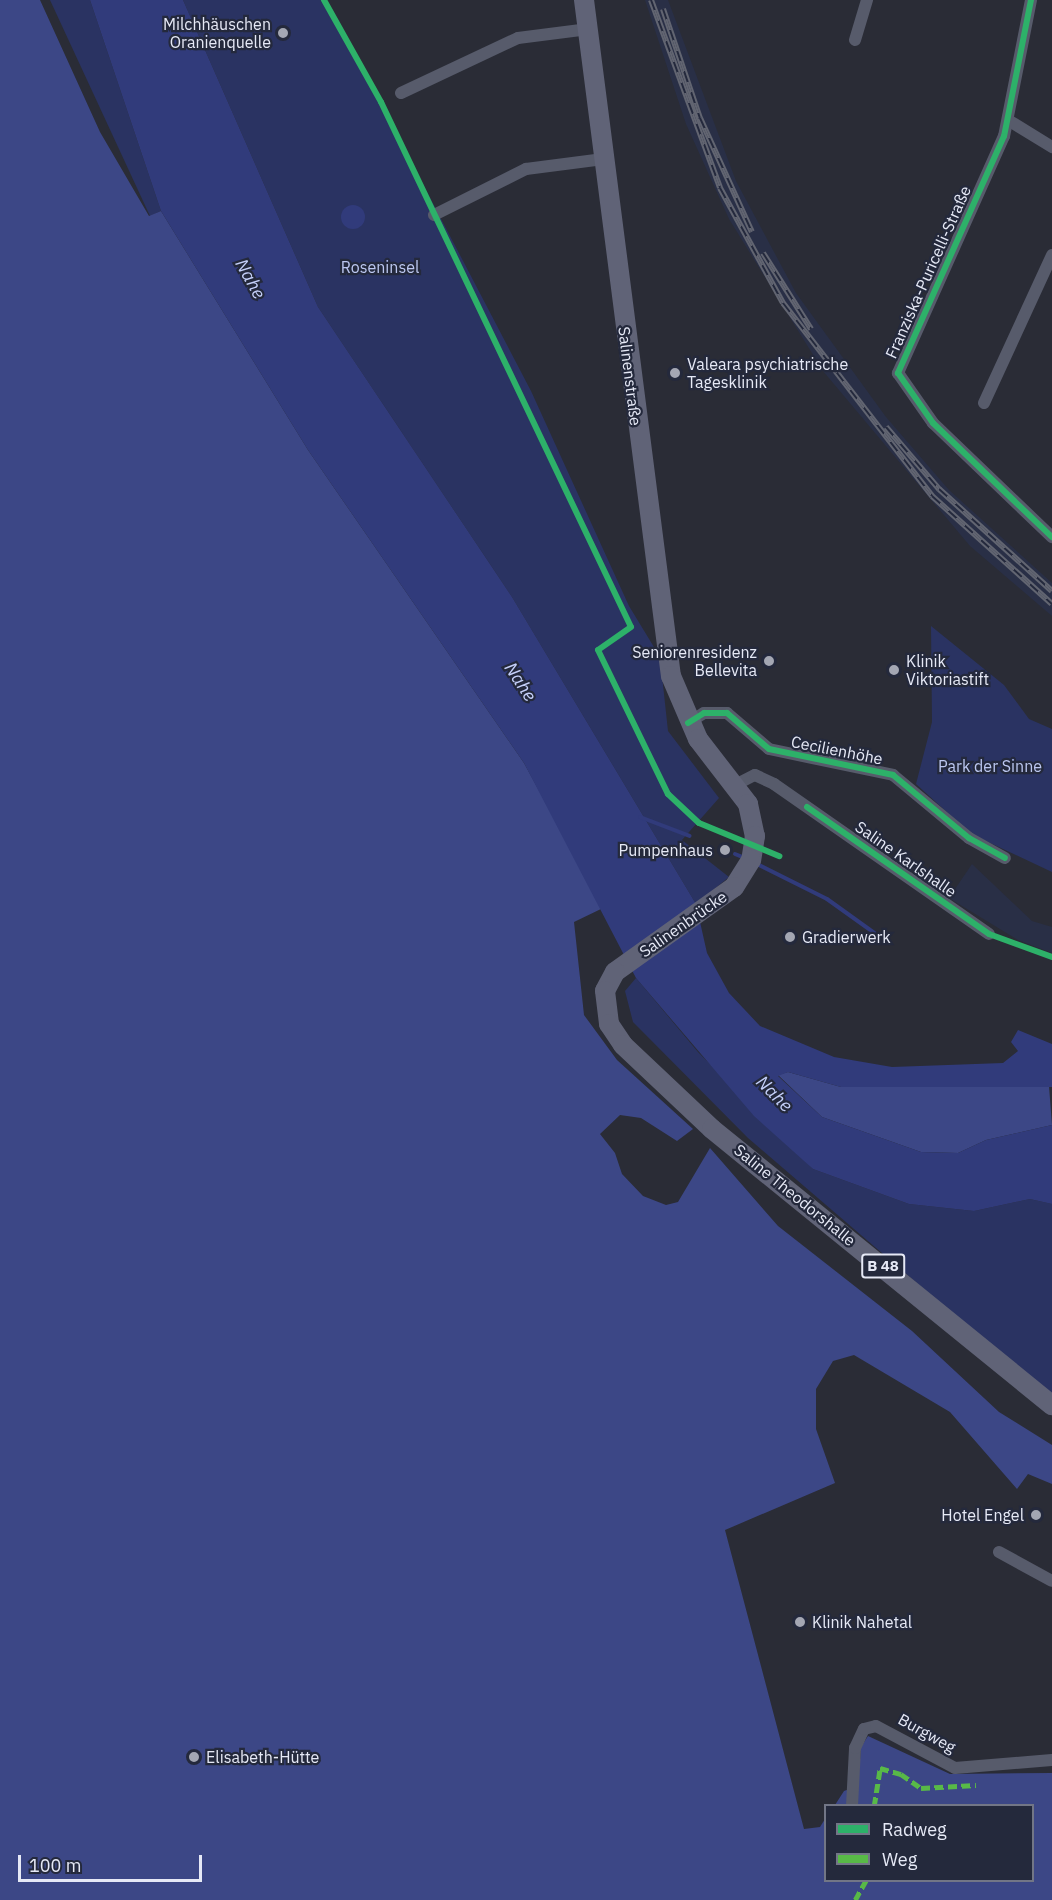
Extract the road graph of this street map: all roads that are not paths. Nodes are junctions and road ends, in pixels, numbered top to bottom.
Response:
1 (584, 0) edge
2 (867, 0) edge
3 (1031, 0) edge
4 (588, 29) junction
5 (855, 40) dead end
6 (401, 93) dead end
7 (1008, 120) junction
8 (1052, 147) edge
9 (603, 159) junction
10 (434, 215) dead end
11 (1052, 255) edge
12 (984, 403) dead end
13 (1052, 537) edge
14 (688, 723) junction
15 (735, 785) junction
16 (1005, 858) dead end
17 (989, 934) dead end
18 (611, 977) joint
19 (1052, 1405) edge
20 (999, 1552) dead end
21 (1052, 1581) edge
22 (1052, 1760) edge
23 (852, 1804) edge

1 - 4 main road, Salinenstraße
2 - 5 street
3 - 7 street, Franziska-Puricelli-Straße
4 - 6 street
4 - 9 main road, Salinenstraße
7 - 8 street
7 - 13 street, Franziska-Puricelli-Straße
9 - 10 street
9 - 14 main road, Salinenstraße
11 - 12 street
14 - 15 main road, Salinenstraße / B 48
14 - 16 street, Cecilienhöhe
15 - 17 street, Saline Karlshalle
15 - 18 main road, Salinenbrücke / B 48
18 - 19 main road, Saline Theodorshalle / B 48
20 - 21 street
22 - 23 street, Burgweg

